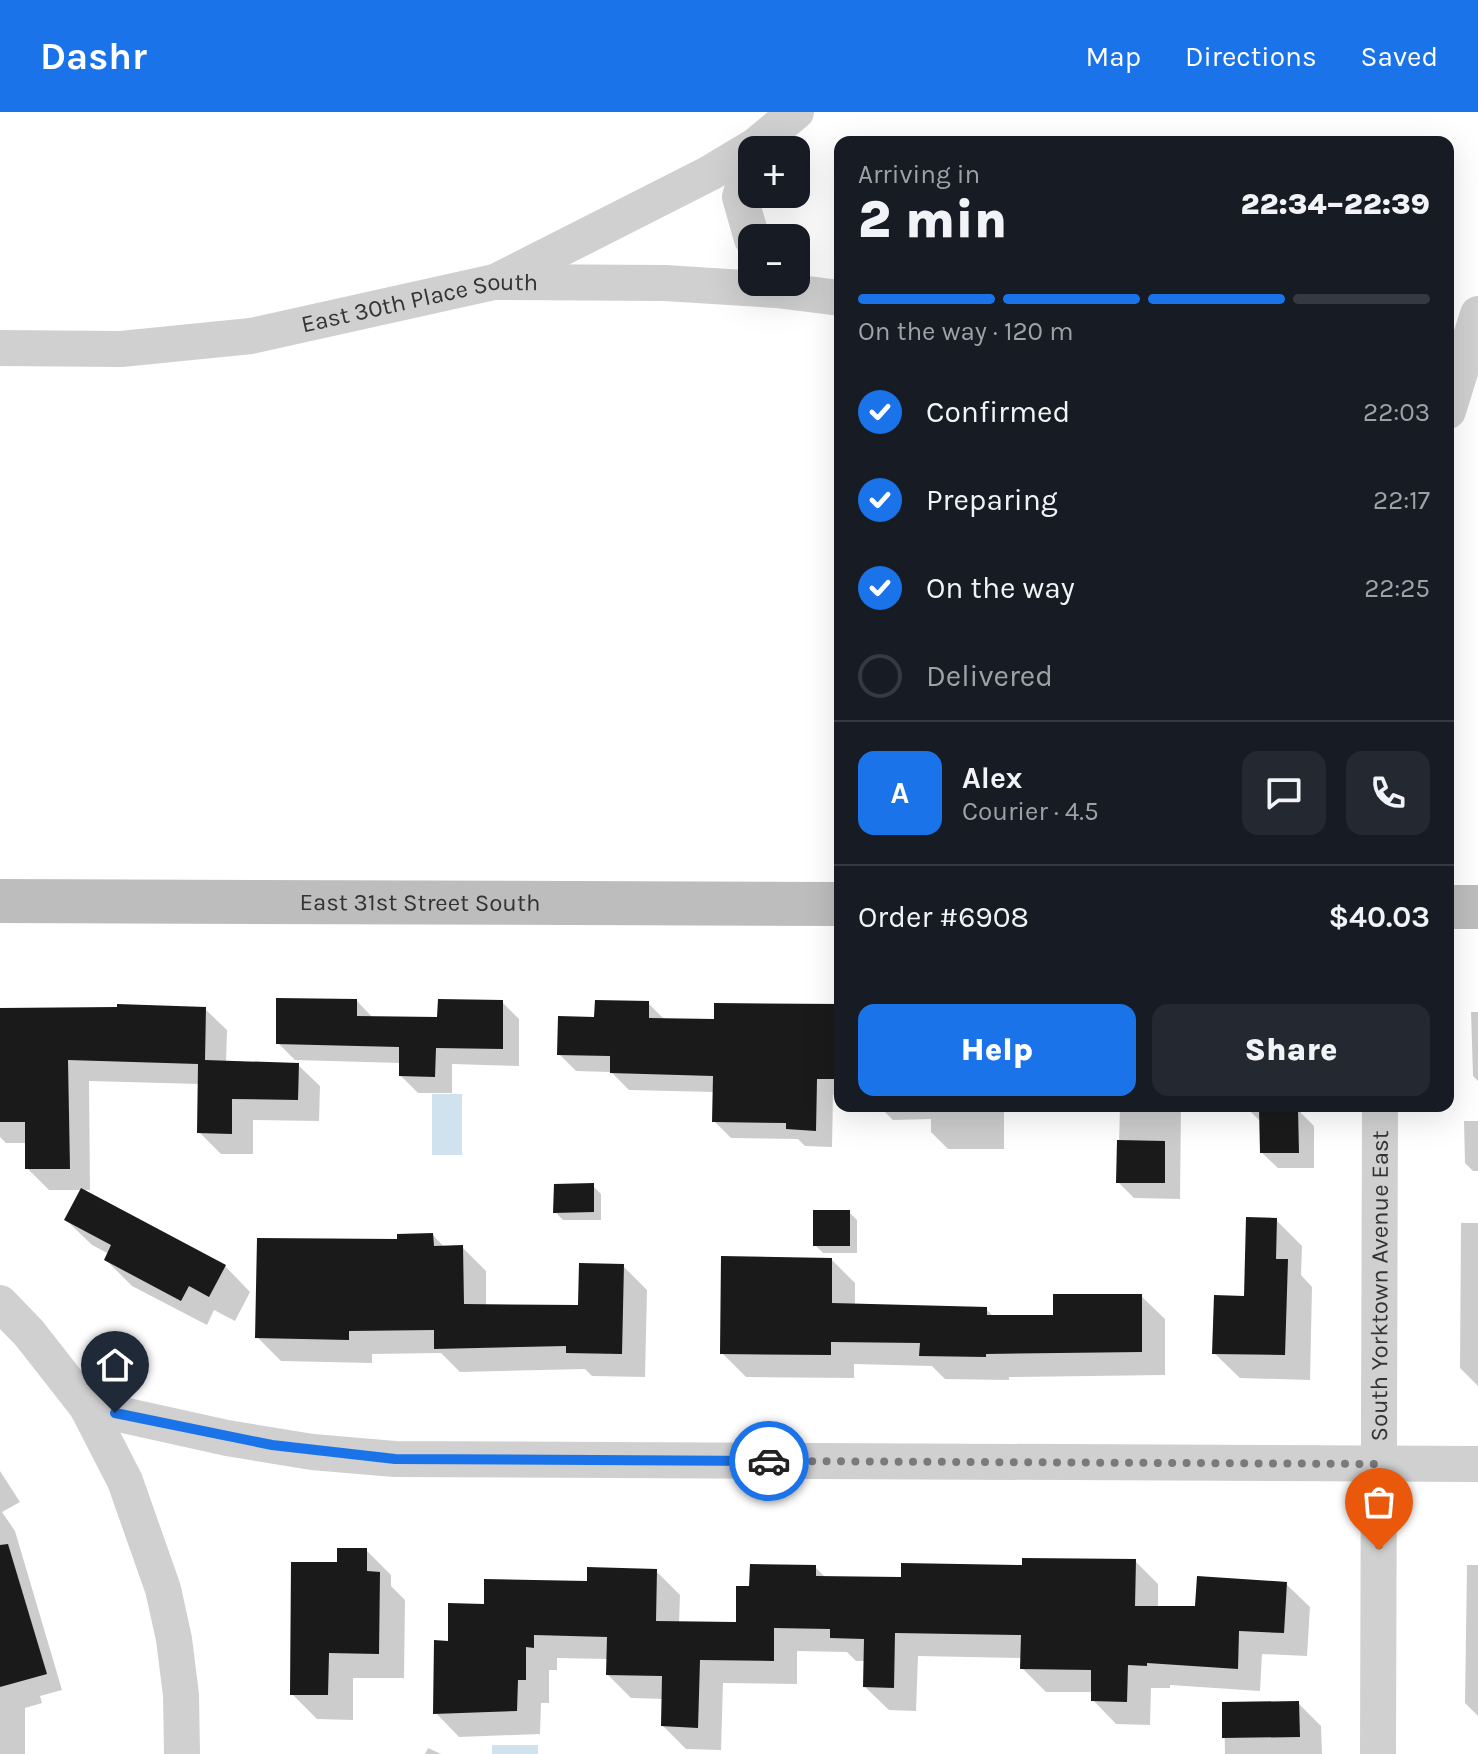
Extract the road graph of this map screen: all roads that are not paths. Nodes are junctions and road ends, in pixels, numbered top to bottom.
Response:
1 (796, 112) edge
2 (769, 136) edge
3 (738, 158) edge
4 (494, 282) junction
5 (738, 285) edge
6 (810, 293) edge
7 (834, 297) edge
8 (1470, 318) edge
9 (0, 348) edge
10 (1454, 386) edge
11 (0, 901) edge
12 (834, 904) edge
13 (1454, 907) edge
14 (1478, 907) edge
15 (1380, 1112) edge
16 (0, 1303) edge
17 (87, 1407) junction
18 (1379, 1464) junction
19 (1478, 1464) edge
20 (182, 1754) edge
21 (1378, 1754) edge

1 - 2 street
3 - 4 street
4 - 5 street, East 30th Place South
4 - 9 street, East 30th Place South
6 - 7 street, East 30th Place South
8 - 10 street
11 - 12 main road, East 31st Street South
13 - 14 main road
15 - 18 street, South Yorktown Avenue East
16 - 17 street
17 - 18 street
17 - 20 street
18 - 19 street
18 - 21 street, South Yorktown Avenue East

